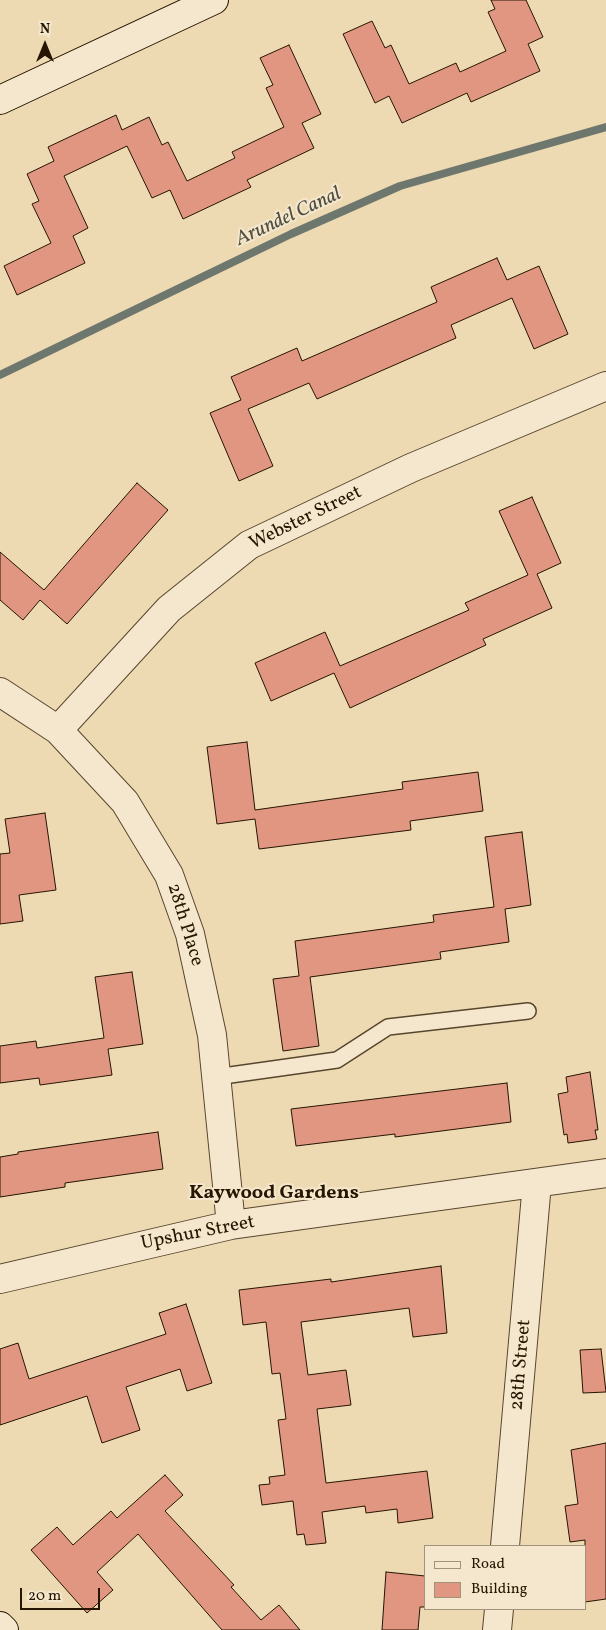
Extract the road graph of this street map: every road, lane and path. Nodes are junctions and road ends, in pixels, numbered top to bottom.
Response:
1 (214, 0) edge
2 (0, 100) edge
3 (606, 386) edge
4 (0, 692) edge
5 (58, 730) junction
6 (528, 1011) dead end
7 (216, 1077) junction
8 (606, 1173) edge
9 (537, 1183) junction
10 (231, 1225) junction
11 (0, 1279) edge
12 (505, 1545) edge
13 (499, 1610) edge
14 (0, 1626) edge
15 (4, 1630) edge
16 (497, 1630) edge

1 - 2 street
3 - 5 street, Webster Street
4 - 5 street, 28th Place
5 - 7 street, 28th Place
6 - 7 lane
7 - 10 street, 28th Place
8 - 9 street, Upshur Street
9 - 10 street, Upshur Street
9 - 12 street, 28th Street
10 - 11 street, Upshur Street
13 - 16 street
14 - 15 street

